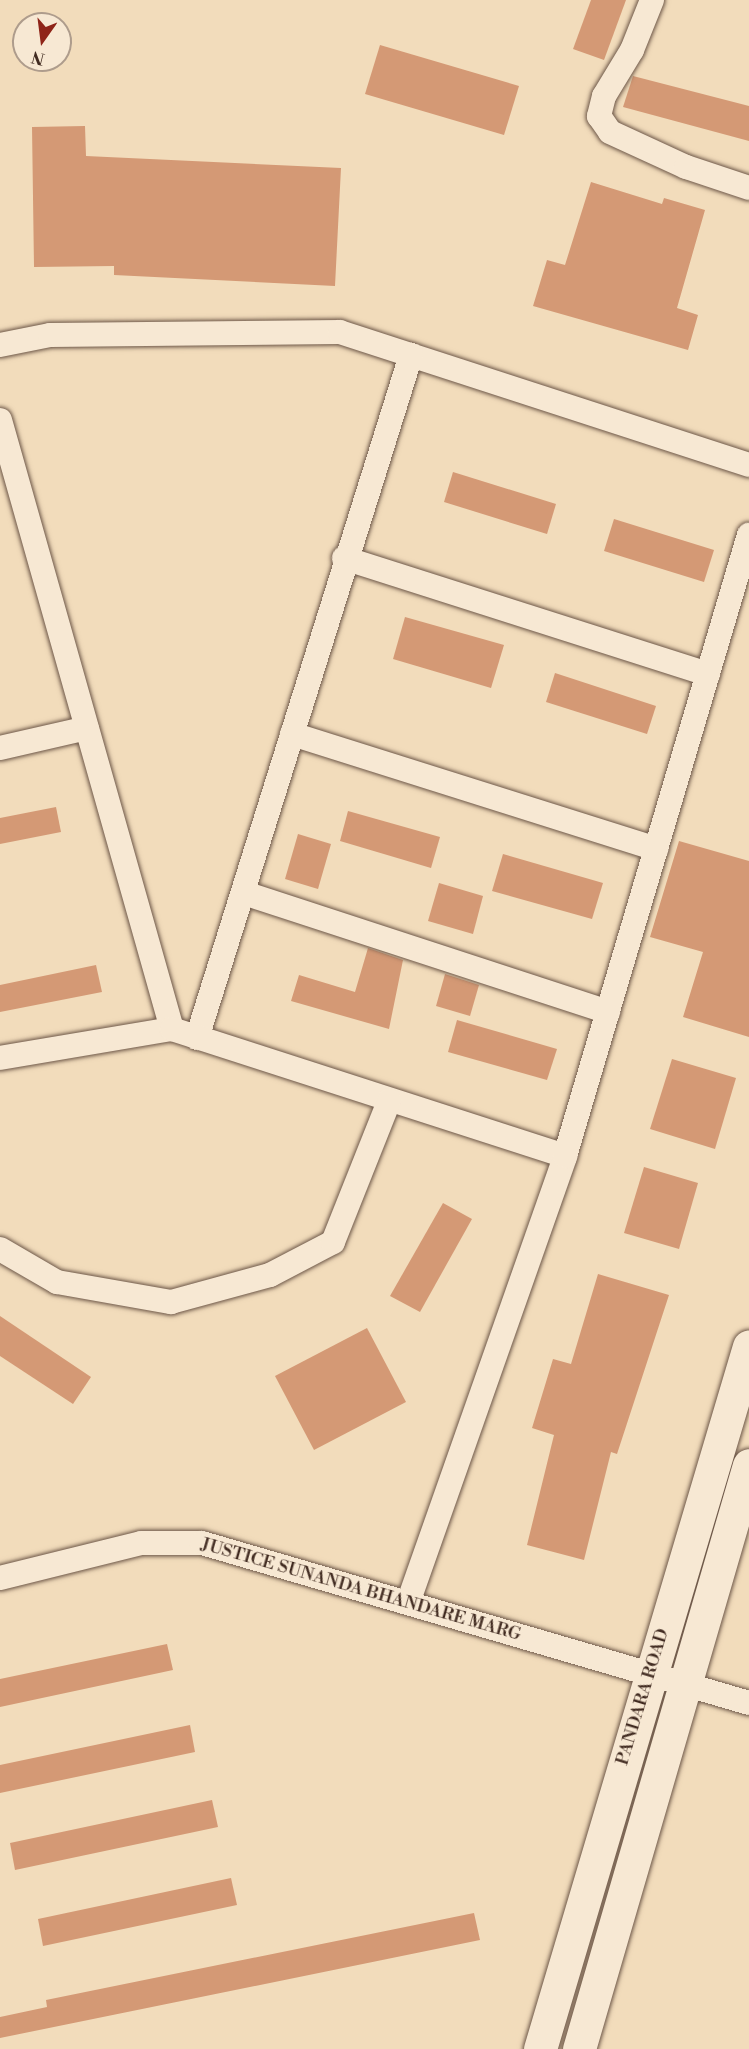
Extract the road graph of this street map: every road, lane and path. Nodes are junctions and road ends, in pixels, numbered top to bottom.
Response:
1 (652, 0) edge
2 (749, 188) edge
3 (0, 345) edge
4 (411, 355) junction
5 (0, 420) edge
6 (749, 465) edge
7 (749, 535) edge
8 (344, 558) junction
9 (708, 674) junction
10 (87, 728) junction
11 (292, 734) junction
12 (0, 748) edge
13 (656, 849) junction
14 (244, 893) junction
15 (608, 1012) junction
16 (172, 1029) junction
17 (197, 1038) junction
18 (0, 1058) edge
19 (388, 1101) junction
20 (565, 1156) junction
21 (0, 1249) edge
22 (749, 1346) edge
23 (749, 1464) edge
24 (0, 1578) edge
25 (409, 1600) junction
26 (650, 1675) junction
27 (683, 1685) junction
28 (749, 1703) edge
29 (540, 2049) edge
30 (579, 2049) edge

1 - 2 street
3 - 4 street
4 - 6 street
4 - 8 street
5 - 10 street
7 - 9 street
8 - 9 street
8 - 11 street
9 - 13 street
10 - 12 street
10 - 16 street
11 - 13 street
11 - 14 street
13 - 15 street
14 - 15 street
14 - 17 street
15 - 20 street
16 - 17 street
16 - 18 street
17 - 19 street
19 - 20 street
19 - 21 street
20 - 25 street
22 - 26 main road, PANDARA ROAD
23 - 27 main road, PANDARA ROAD
24 - 25 street, JUSTICE SUNANDA BHANDARE MARG
25 - 26 street, JUSTICE SUNANDA BHANDARE MARG
26 - 27 street, JUSTICE SUNANDA BHANDARE MARG
26 - 29 main road, PANDARA ROAD
27 - 28 street, JUSTICE SUNANDA BHANDARE MARG
27 - 30 main road, PANDARA ROAD

